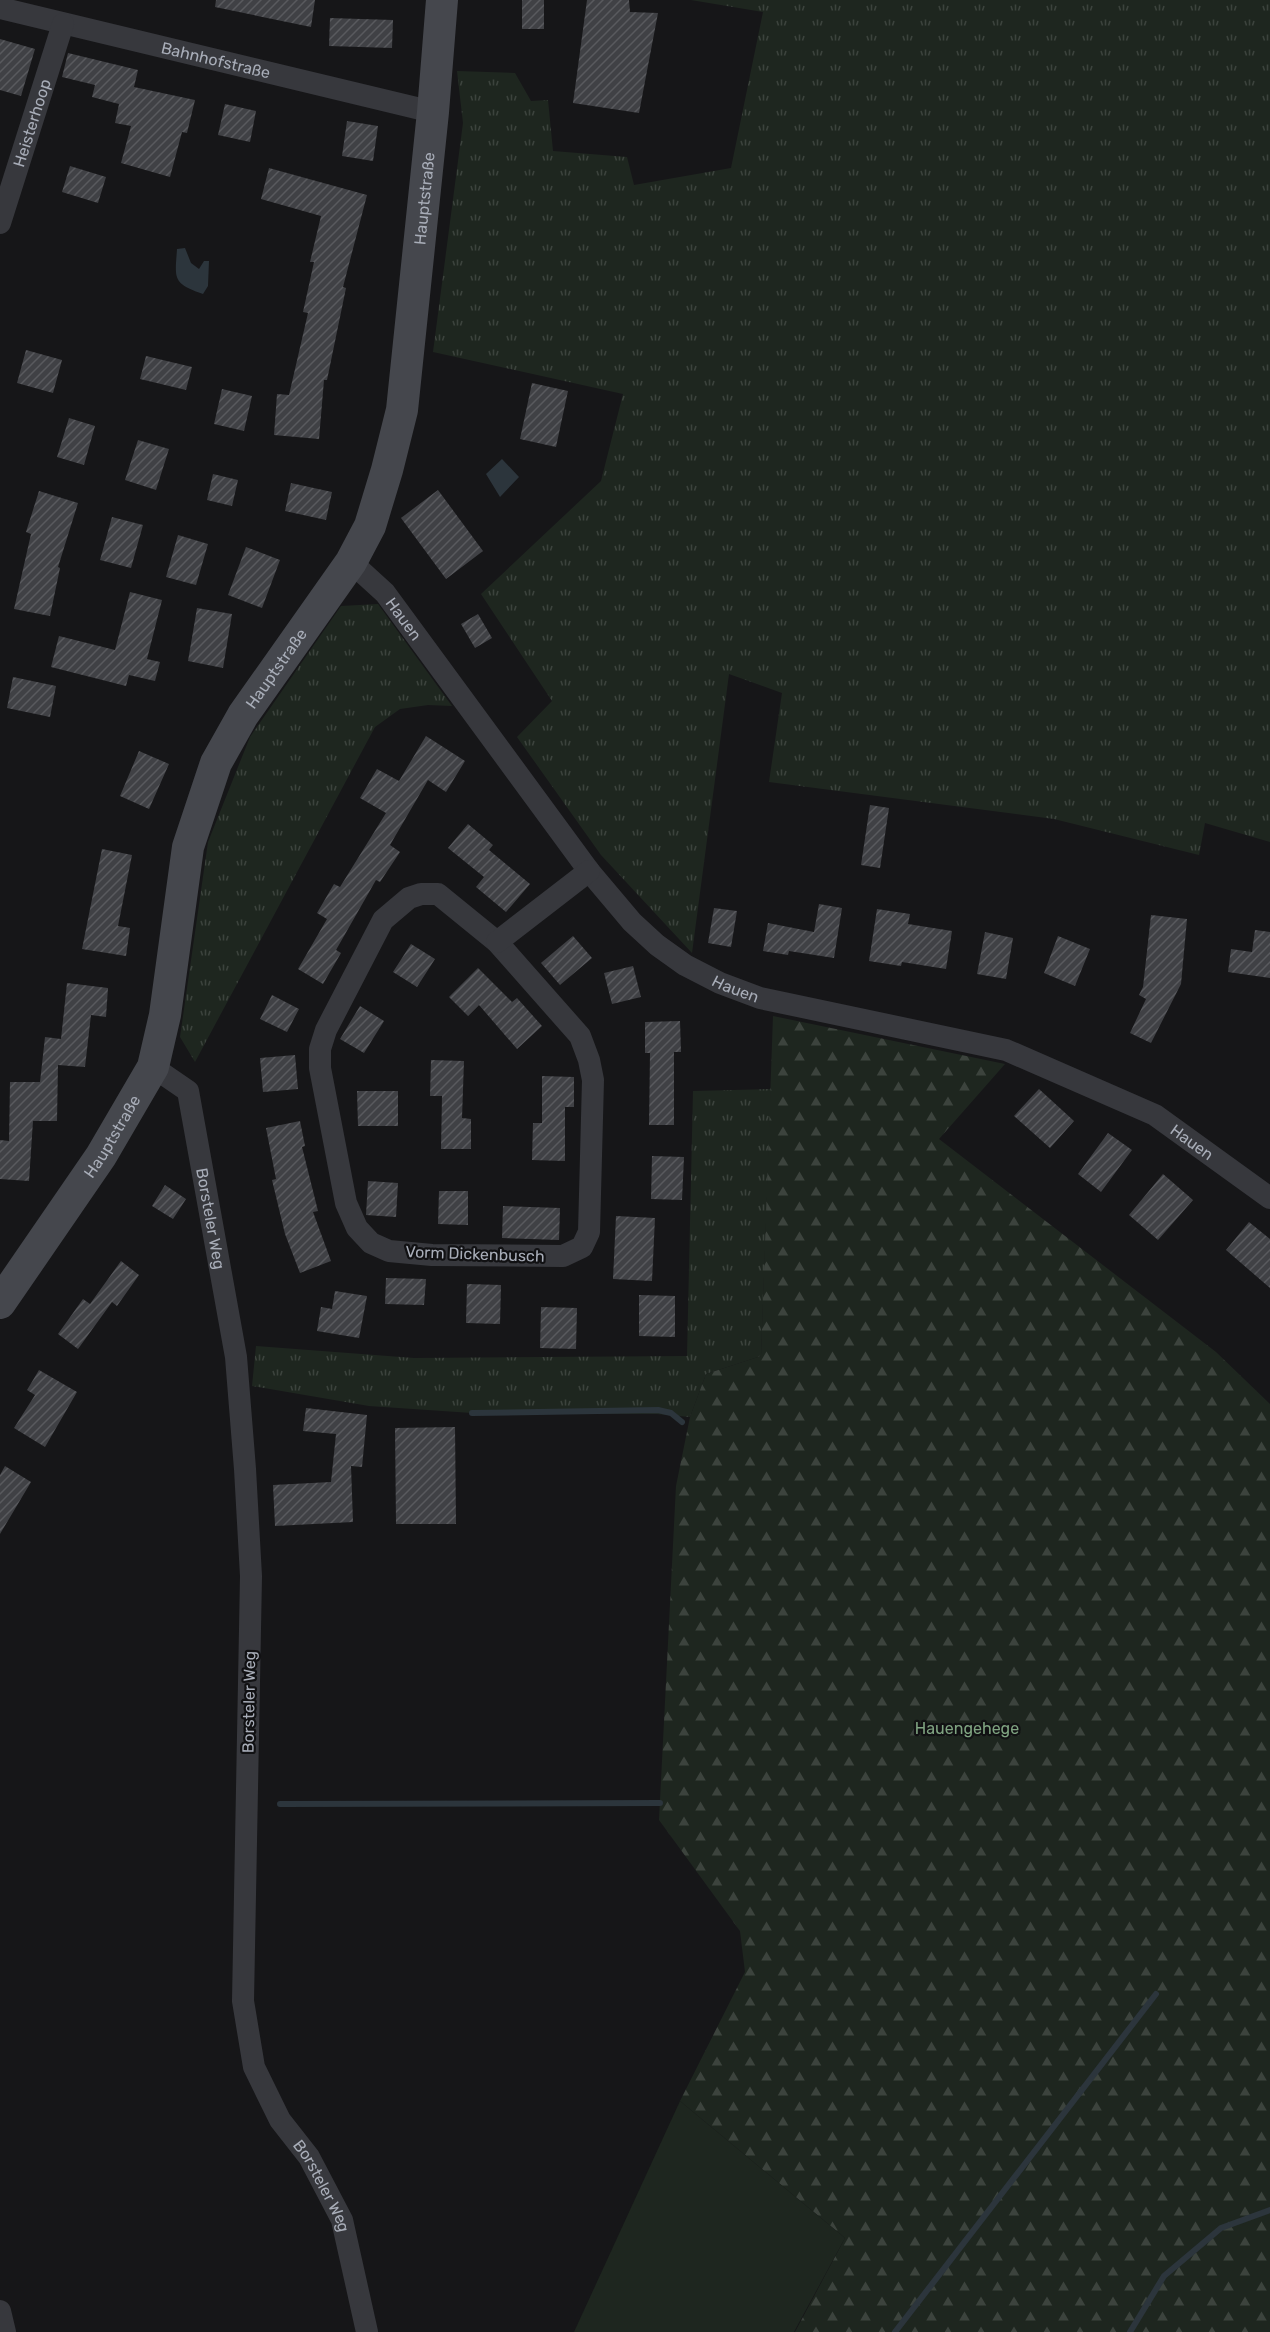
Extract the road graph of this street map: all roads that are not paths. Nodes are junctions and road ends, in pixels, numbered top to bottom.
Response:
1 (442, 0) edge
2 (0, 8) edge
3 (63, 24) junction
4 (433, 112) junction
5 (0, 223) edge
6 (351, 562) junction
7 (589, 871) junction
8 (497, 942) junction
9 (153, 1067) junction
10 (1270, 1198) edge
11 (0, 1303) edge
12 (0, 2311) edge
13 (5, 2332) edge
14 (366, 2332) edge

1 - 4 main road, Hauptstraße
2 - 3 street, Bahnhofstraße
3 - 4 street, Bahnhofstraße
3 - 5 street, Heisterhoop
4 - 6 main road, Hauptstraße
6 - 7 street, Hauen
6 - 9 main road, Hauptstraße
7 - 8 street
7 - 10 street, Hauen
8 - 8 street, Vorm Dickenbusch
9 - 11 main road, Hauptstraße
9 - 14 street, Borsteler Weg
12 - 13 street

